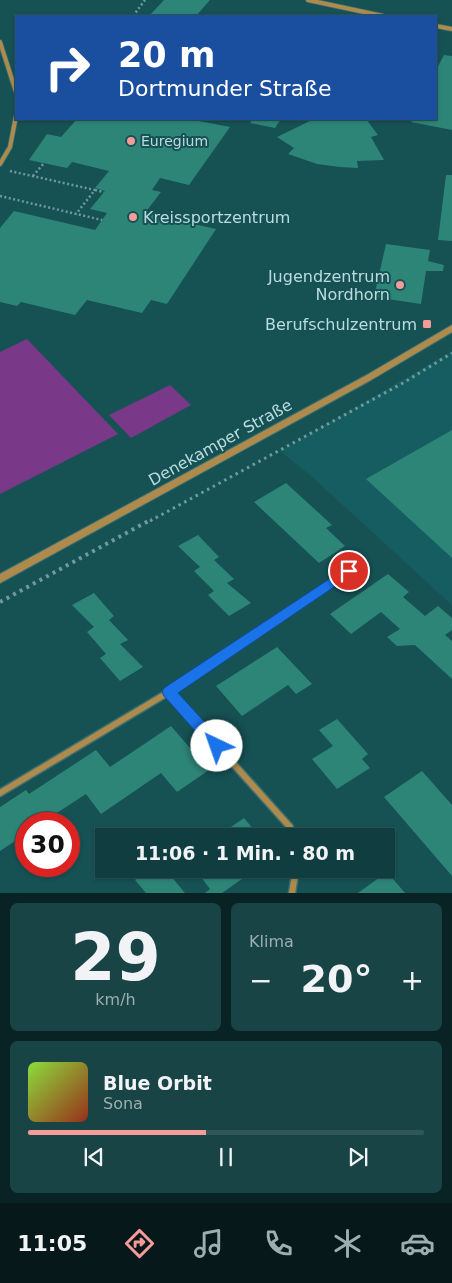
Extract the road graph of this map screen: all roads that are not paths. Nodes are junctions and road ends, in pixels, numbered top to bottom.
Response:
1 (308, 0) edge
2 (378, 15) edge
3 (437, 26) edge
4 (452, 28) edge
5 (0, 42) edge
6 (15, 89) edge
7 (15, 120) edge
8 (0, 164) edge
9 (452, 328) edge
10 (349, 571) dead end
11 (0, 580) edge
12 (169, 692) junction
13 (0, 793) edge
14 (290, 828) edge
15 (294, 878) edge
16 (292, 893) edge

1 - 2 street
3 - 4 street
5 - 6 street
7 - 8 street
9 - 11 street, Denekamper Straße
10 - 12 street
12 - 13 street
12 - 14 street
15 - 16 street

